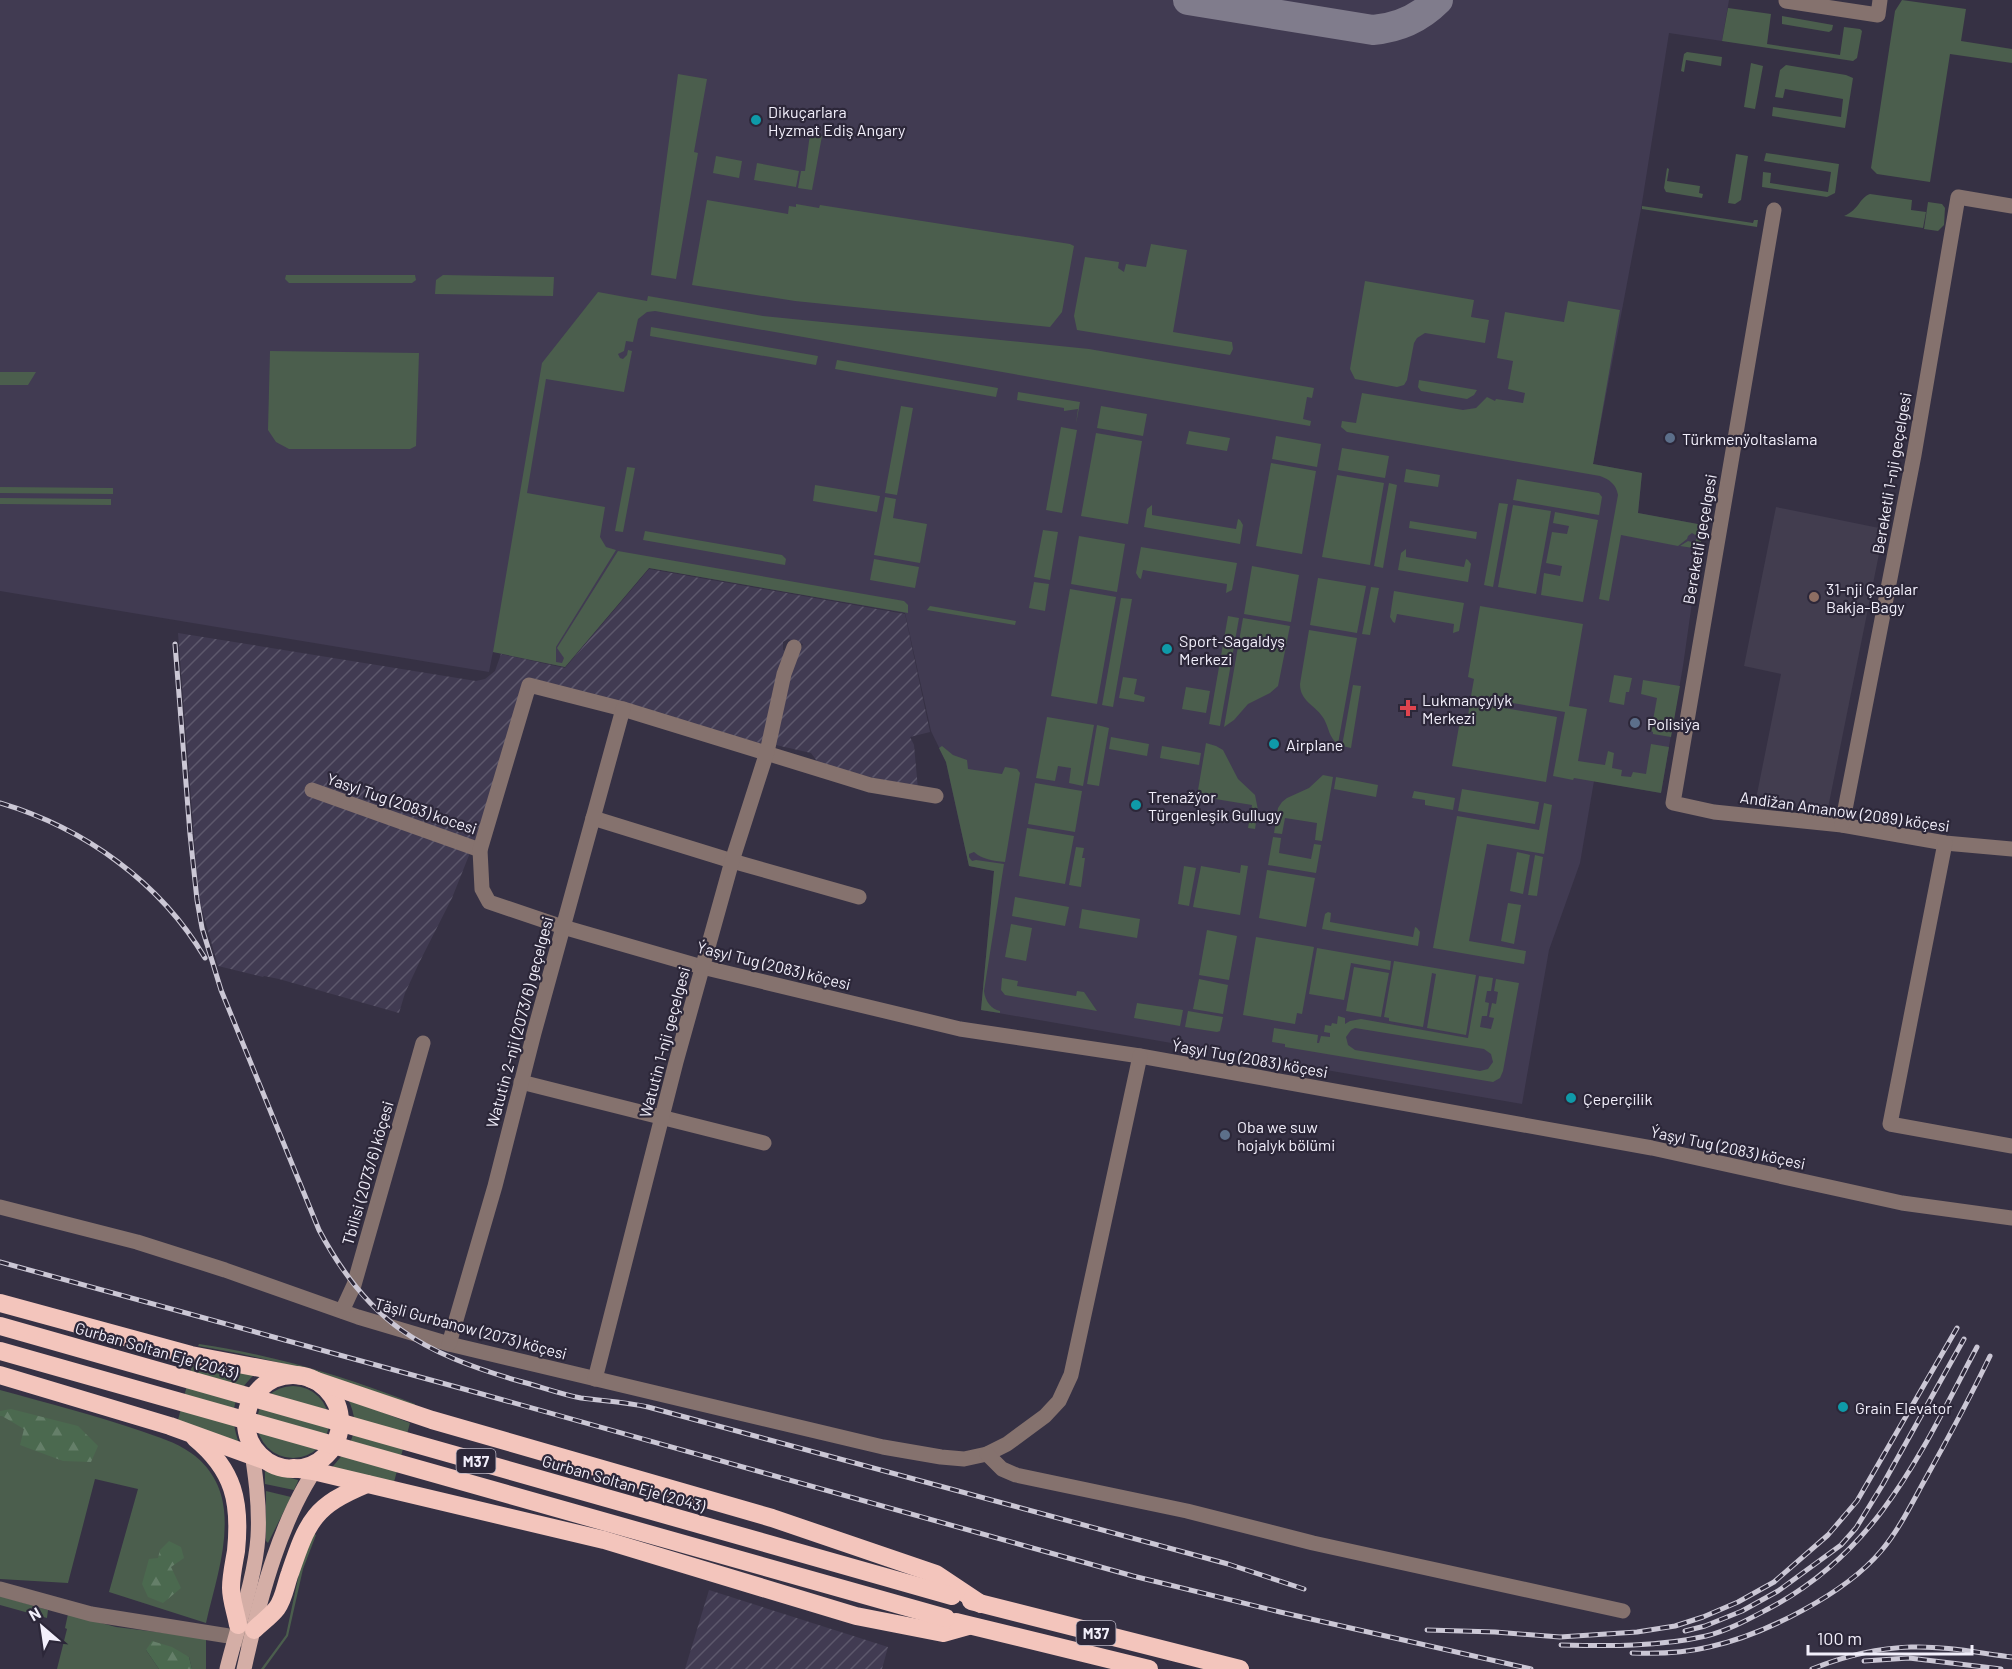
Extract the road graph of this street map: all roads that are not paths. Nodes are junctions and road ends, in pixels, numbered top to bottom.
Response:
1 (1880, 0) edge
2 (1786, 1) edge
3 (2012, 206) edge
4 (1774, 210) dead end
5 (794, 647) dead end
6 (622, 709) junction
7 (766, 752) junction
8 (312, 790) dead end
9 (936, 796) dead end
10 (1673, 803) joint
11 (593, 818) junction
12 (1842, 825) junction
13 (1945, 843) junction
14 (2012, 849) edge
15 (480, 850) junction
16 (732, 861) junction
17 (859, 897) dead end
18 (563, 927) junction
19 (702, 967) junction
20 (423, 1043) dead end
21 (1140, 1056) junction
22 (521, 1082) junction
23 (662, 1118) junction
24 (764, 1143) dead end
25 (2012, 1146) edge
26 (0, 1207) edge
27 (2012, 1218) edge
28 (0, 1303) edge
29 (342, 1311) junction
30 (0, 1326) edge
31 (449, 1344) junction
32 (0, 1351) edge
33 (0, 1375) edge
34 (307, 1377) junction
35 (595, 1379) junction
36 (189, 1433) junction
37 (251, 1448) junction
38 (987, 1454) junction
39 (326, 1455) junction
40 (293, 1468) junction
41 (313, 1471) junction
42 (367, 1484) junction
43 (0, 1589) edge
44 (981, 1604) junction
45 (1623, 1611) dead end
46 (968, 1626) junction
47 (244, 1633) junction
48 (227, 1669) edge
49 (244, 1669) edge
50 (1149, 1669) edge
51 (1240, 1669) edge

1 - 2 street
3 - 12 street, Bereketli 1-nji geçelgesi
4 - 10 street, Bereketli geçelgesi
5 - 7 street, Watutin 1-nji geçelgesi
6 - 7 street
6 - 11 street, Watutin 2-nji (2073/6) geçelgesi
6 - 15 street
7 - 9 street
7 - 16 street, Watutin 1-nji geçelgesi
8 - 15 street, Yasyl Tug (2083) kocesi
10 - 12 street, Andižan Amanow (2089) köçesi
11 - 16 street
11 - 18 street, Watutin 2-nji (2073/6) geçelgesi
12 - 13 street, Andižan Amanow (2089) köçesi
13 - 14 street, Andižan Amanow (2089) köçesi
13 - 25 street
15 - 18 street, Ýaşyl Tug (2083) köçesi
16 - 17 street
16 - 19 street, Watutin 1-nji geçelgesi
18 - 19 street, Ýaşyl Tug (2083) köçesi
18 - 22 street, Watutin 2-nji (2073/6) geçelgesi
19 - 21 street, Ýaşyl Tug (2083) köçesi
19 - 23 street, Watutin 1-nji geçelgesi
20 - 29 street, Tbilisi (2073/6) köçesi
21 - 27 street, Ýaşyl Tug (2083) köçesi
21 - 38 street
22 - 23 street
22 - 31 street, Watutin 2-nji (2073/6) geçelgesi
23 - 24 street
23 - 35 street, Watutin 1-nji geçelgesi
26 - 29 street, Täşli Gurbanow (2073) köçesi
28 - 34 highway
29 - 31 street, Täşli Gurbanow (2073) köçesi
30 - 44 highway, Gurban Soltan Eje (2043) / M37, bridge
31 - 35 street, Täşli Gurbanow (2073) köçesi
32 - 46 highway, M37, bridge
33 - 36 highway
34 - 37 highway
34 - 39 highway
34 - 44 highway
35 - 38 street, Täşli Gurbanow (2073) köçesi
36 - 37 highway
36 - 47 highway
37 - 40 highway
37 - 47 main road
38 - 45 street
39 - 40 highway
39 - 41 main road
40 - 41 highway
41 - 42 highway
41 - 47 main road
42 - 46 highway
42 - 47 highway
43 - 47 street
44 - 51 highway, Gurban Soltan Eje (2043) / M37
46 - 50 highway, M37
47 - 48 main road
47 - 49 main road

